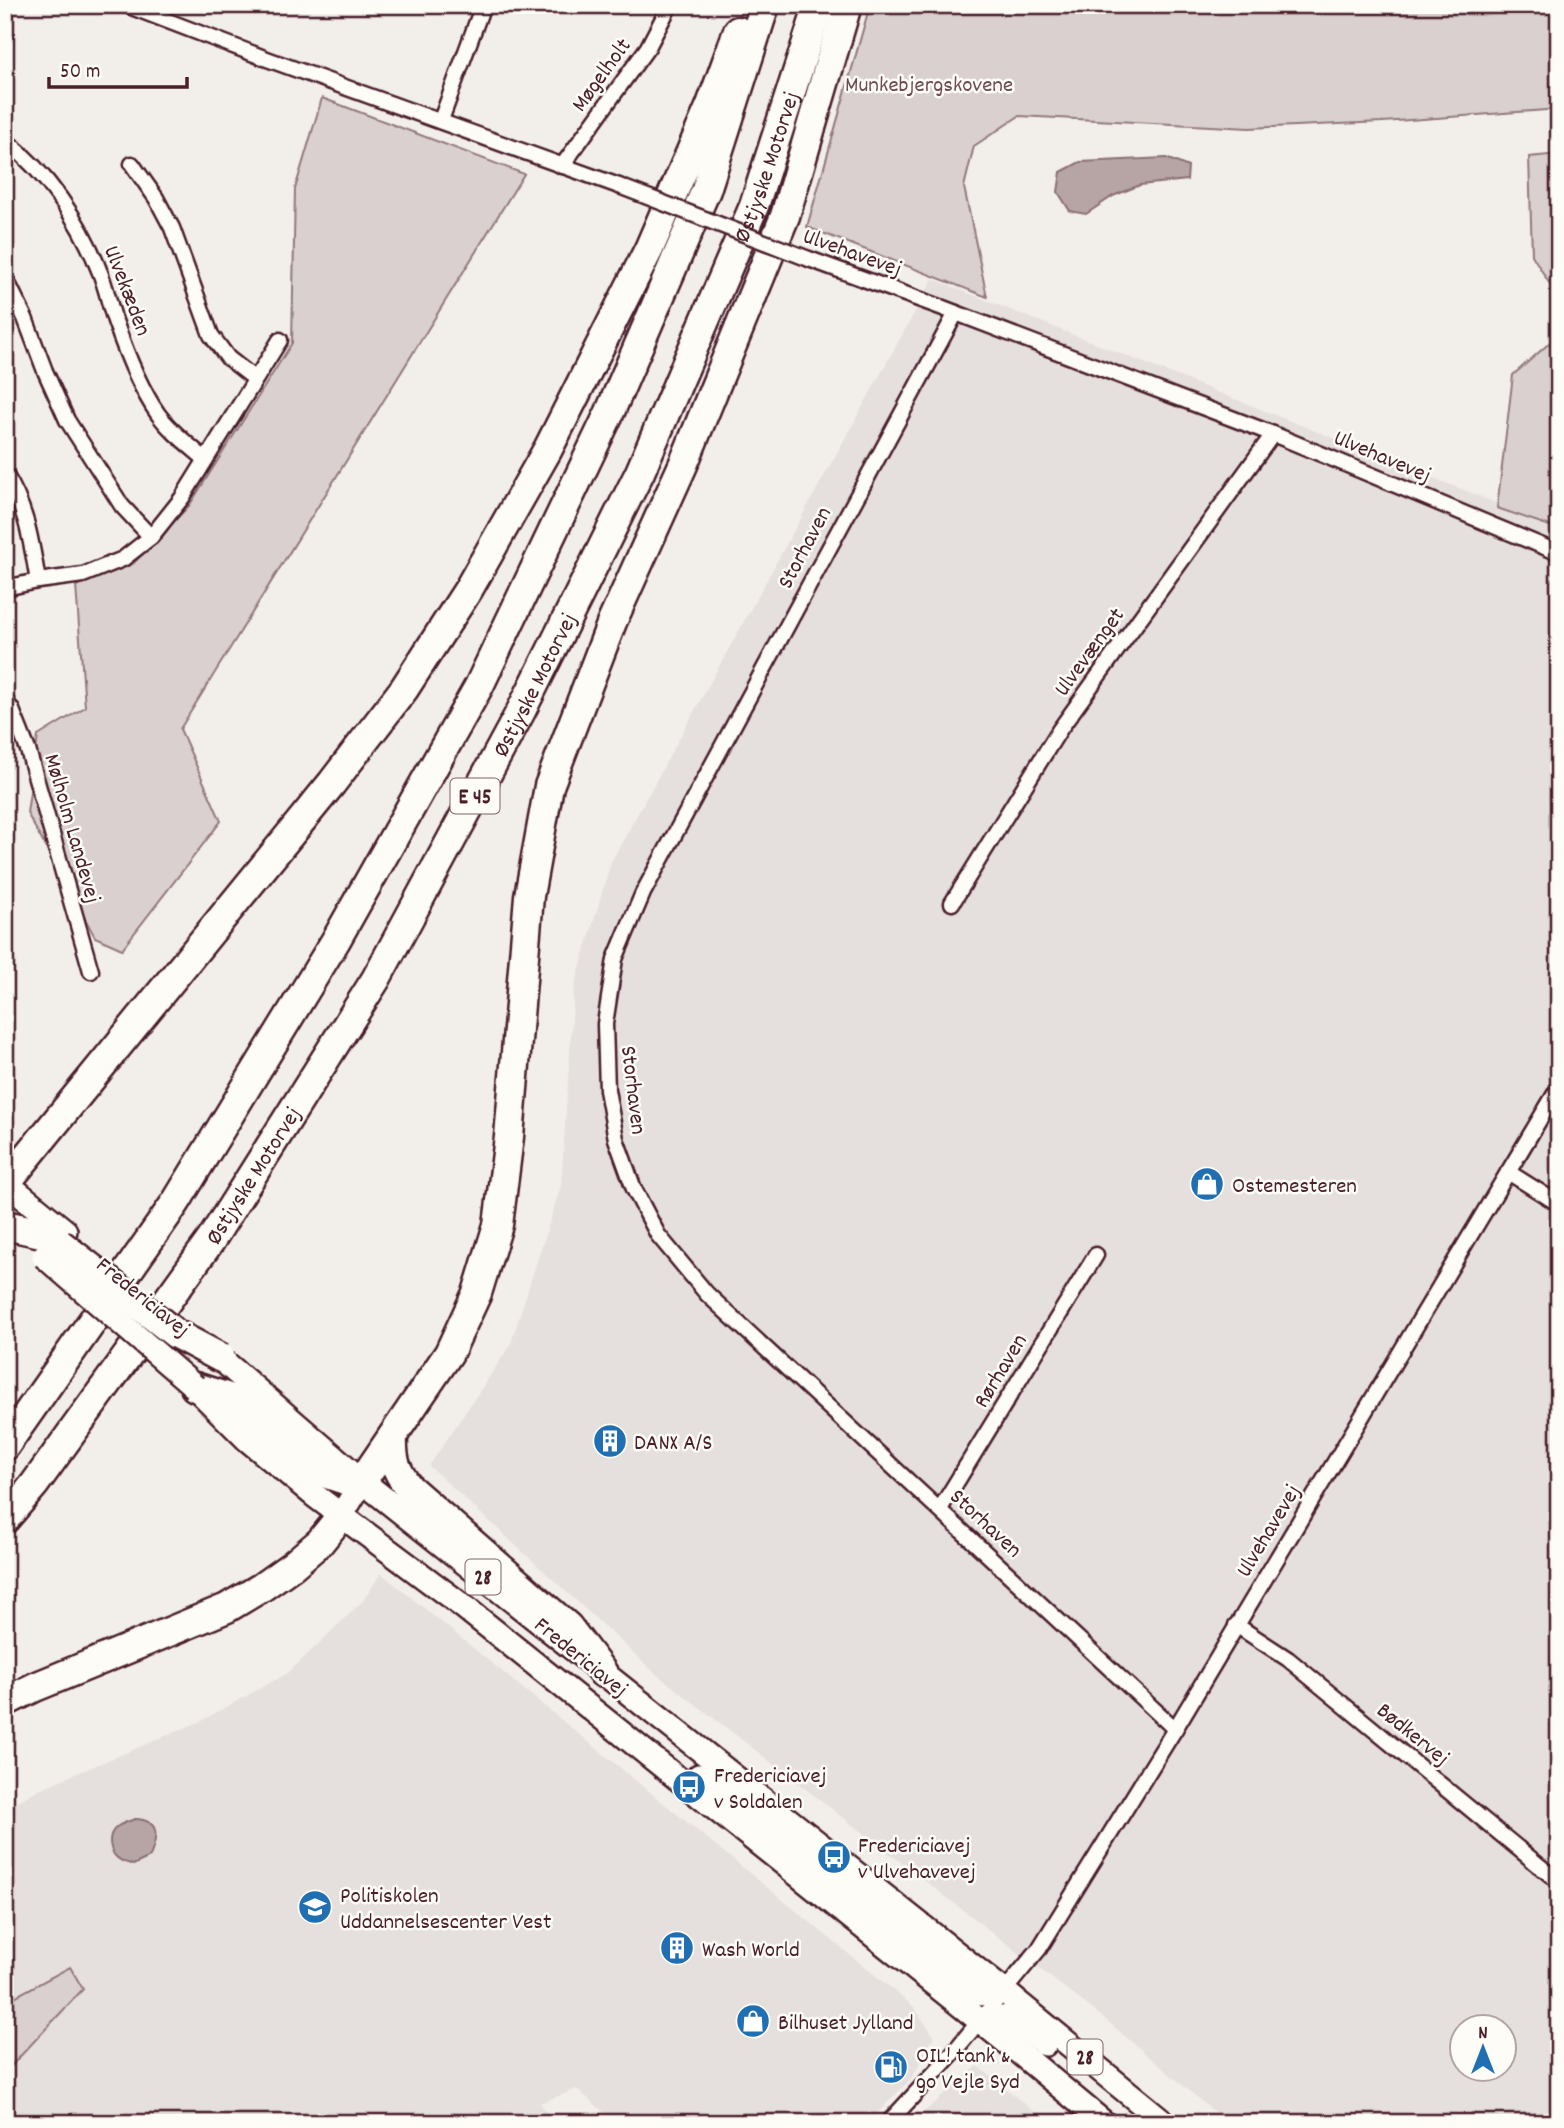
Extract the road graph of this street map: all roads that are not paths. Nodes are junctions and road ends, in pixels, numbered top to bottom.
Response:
1 (127, 5) edge
2 (483, 5) edge
3 (670, 5) edge
4 (748, 5) edge
5 (765, 5) edge
6 (819, 5) edge
7 (847, 5) edge
8 (441, 120) junction
9 (5, 140) edge
10 (132, 164) dead end
11 (562, 166) junction
12 (5, 277) edge
13 (956, 313) junction
14 (280, 340) dead end
15 (255, 379) junction
16 (1273, 434) junction
17 (205, 459) junction
18 (5, 474) edge
19 (150, 537) junction
20 (1559, 553) edge
21 (38, 581) junction
22 (5, 588) edge
23 (5, 700) edge
24 (952, 903) dead end
25 (91, 971) dead end
26 (1559, 1087) edge
27 (1508, 1172) junction
28 (6, 1183) edge
29 (1559, 1204) edge
30 (5, 1225) edge
31 (56, 1244) junction
32 (1096, 1255) dead end
33 (220, 1358) joint
34 (195, 1387) junction
35 (393, 1436) junction
36 (5, 1446) edge
37 (362, 1481) junction
38 (940, 1509) junction
39 (341, 1516) junction
40 (5, 1519) edge
41 (1236, 1625) junction
42 (603, 1673) junction
43 (570, 1694) junction
44 (5, 1702) edge
45 (1175, 1729) junction
46 (1559, 1882) edge
47 (1005, 1992) junction
48 (981, 2021) junction
49 (888, 2123) edge
50 (1104, 2123) edge
51 (1153, 2123) edge
52 (1165, 2123) edge

1 - 8 street, Ulvehavevej
2 - 8 street
3 - 11 street, Møgelholt
4 - 28 highway
5 - 36 highway, Østjyske Motorvej / E 45
6 - 40 highway, Østjyske Motorvej / E 45
7 - 35 highway
8 - 11 street, Ulvehavevej
9 - 17 street, Ulvekæden
10 - 15 street
11 - 13 street, Ulvehavevej, bridge
12 - 19 street
13 - 16 street, Ulvehavevej
13 - 38 street, Storhaven
14 - 15 street
15 - 17 street
16 - 20 street, Ulvehavevej
16 - 24 street, Ulvevænget
17 - 19 street
18 - 21 street
19 - 21 street
21 - 22 street
23 - 25 street, Mølholm Landevej
26 - 27 street, Ulvehavevej
27 - 29 street
27 - 41 street, Ulvehavevej
28 - 31 main road, Fredericiavej / 28
30 - 31 highway
31 - 33 highway, bridge
31 - 34 main road, Fredericiavej / 28, bridge
32 - 38 street, Rørhaven
33 - 37 main road, Fredericiavej / 28
34 - 37 highway
34 - 39 main road, Fredericiavej / 28
35 - 37 highway
35 - 42 highway
37 - 39 main road
37 - 42 main road, Fredericiavej / 28
38 - 45 street, Storhaven
39 - 43 main road, Fredericiavej / 28
39 - 44 highway
41 - 45 street, Ulvehavevej
41 - 46 street, Bødkervej
42 - 47 main road, Fredericiavej / 28
43 - 47 main road
43 - 48 main road, Fredericiavej / 28
45 - 47 street, Ulvehavevej
47 - 48 street, Ulvehavevej
47 - 52 main road, Fredericiavej / 28
48 - 49 street, Ulvehavevej
48 - 50 main road, Fredericiavej / 28
48 - 51 main road

